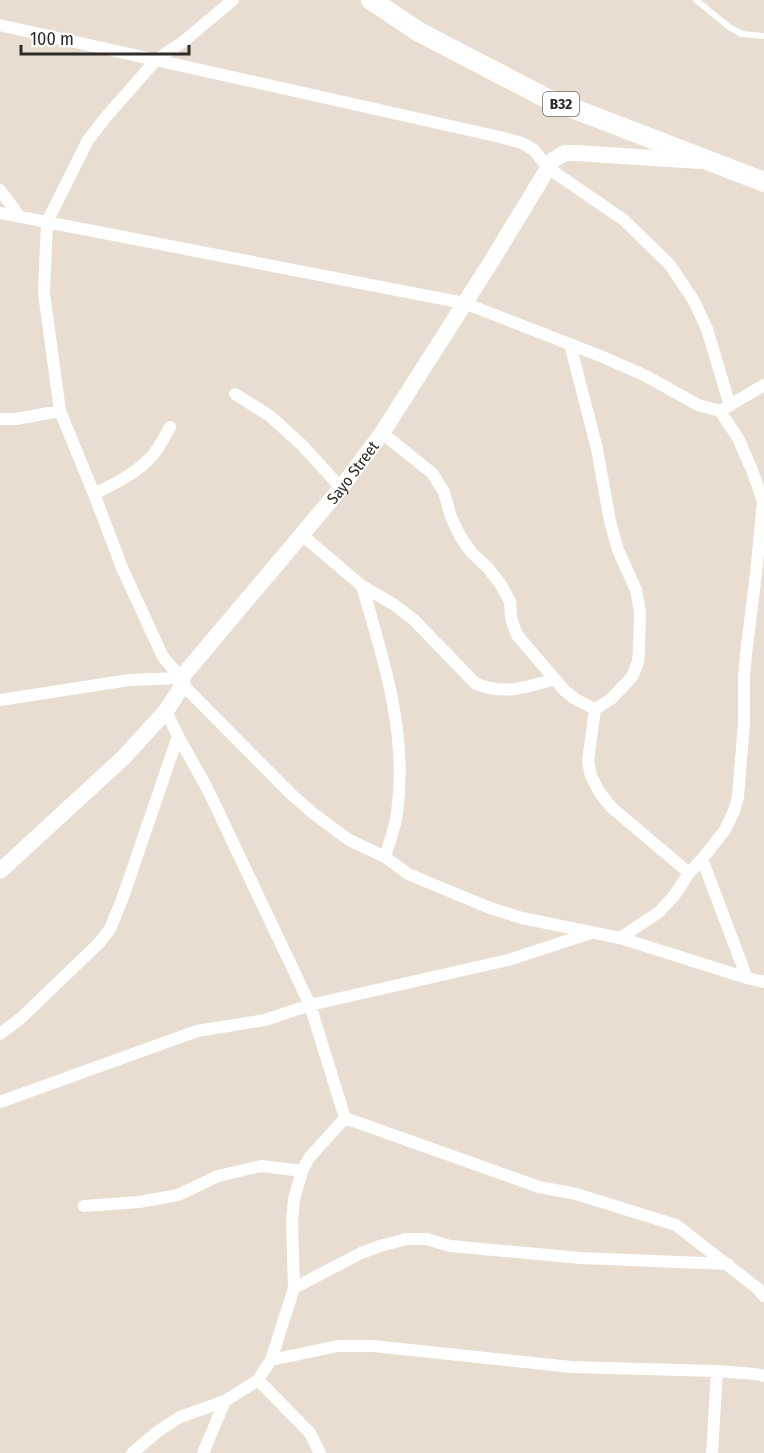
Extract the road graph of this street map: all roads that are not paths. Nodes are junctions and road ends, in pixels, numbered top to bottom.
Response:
1 (233, 0) edge
2 (371, 0) edge
3 (696, 0) edge
4 (0, 25) edge
5 (764, 36) edge
6 (156, 60) junction
7 (716, 162) junction
8 (548, 168) junction
9 (764, 182) edge
10 (0, 190) edge
11 (0, 213) edge
12 (20, 217) junction
13 (46, 222) junction
14 (464, 303) junction
15 (570, 344) junction
16 (764, 385) edge
17 (235, 394) dead end
18 (725, 409) junction
19 (60, 411) junction
20 (0, 419) edge
21 (170, 427) dead end
22 (382, 433) junction
23 (341, 488) junction
24 (94, 494) junction
25 (763, 501) edge
26 (302, 535) junction
27 (362, 586) junction
28 (555, 679) junction
29 (182, 681) junction
30 (0, 700) edge
31 (595, 709) junction
32 (166, 711) junction
33 (178, 736) junction
34 (385, 857) junction
35 (702, 859) junction
36 (0, 871) edge
37 (689, 873) junction
38 (593, 932) junction
39 (621, 938) junction
40 (747, 978) junction
41 (764, 982) edge
42 (310, 1005) junction
43 (0, 1034) edge
44 (0, 1102) edge
45 (345, 1118) junction
46 (302, 1171) junction
47 (84, 1206) dead end
48 (728, 1264) junction
49 (294, 1288) junction
50 (764, 1296) edge
51 (271, 1360) junction
52 (717, 1371) junction
53 (764, 1376) edge
54 (258, 1380) junction
55 (225, 1401) junction
56 (132, 1453) edge
57 (203, 1453) edge
58 (320, 1453) edge
59 (712, 1453) edge

1 - 6 street
2 - 7 main road, B32
3 - 5 lane
4 - 6 street
6 - 8 street
6 - 13 street
7 - 8 street, Sayo Street
7 - 9 main road, B32
8 - 14 street, Sayo Street
8 - 18 street
10 - 12 street
11 - 12 street
12 - 13 street
13 - 14 street
13 - 19 street
14 - 15 street
14 - 22 street, Sayo Street
15 - 18 street
15 - 31 street
16 - 18 street
17 - 23 street
18 - 25 street
19 - 20 street
19 - 24 street
21 - 24 street
22 - 23 street, Sayo Street
22 - 28 street
23 - 26 street, Sayo Street
24 - 29 street
25 - 35 street
26 - 27 street
26 - 29 street, Sayo Street
27 - 28 street
27 - 34 street
28 - 31 street
29 - 30 street
29 - 32 street, Sayo Street
29 - 34 street
31 - 37 street
32 - 33 street
32 - 36 street, Sayo Street
33 - 42 street
33 - 43 street
34 - 38 street
35 - 37 street
35 - 40 street
37 - 39 street
38 - 39 street
38 - 42 street
39 - 40 street
40 - 41 street
42 - 44 street
42 - 45 street
45 - 46 street
45 - 48 street
46 - 47 street
46 - 49 street
48 - 49 street
48 - 50 street
49 - 51 street
51 - 52 street
51 - 54 street
52 - 53 street
52 - 59 street
54 - 55 street
54 - 58 street
55 - 56 street
55 - 57 street

